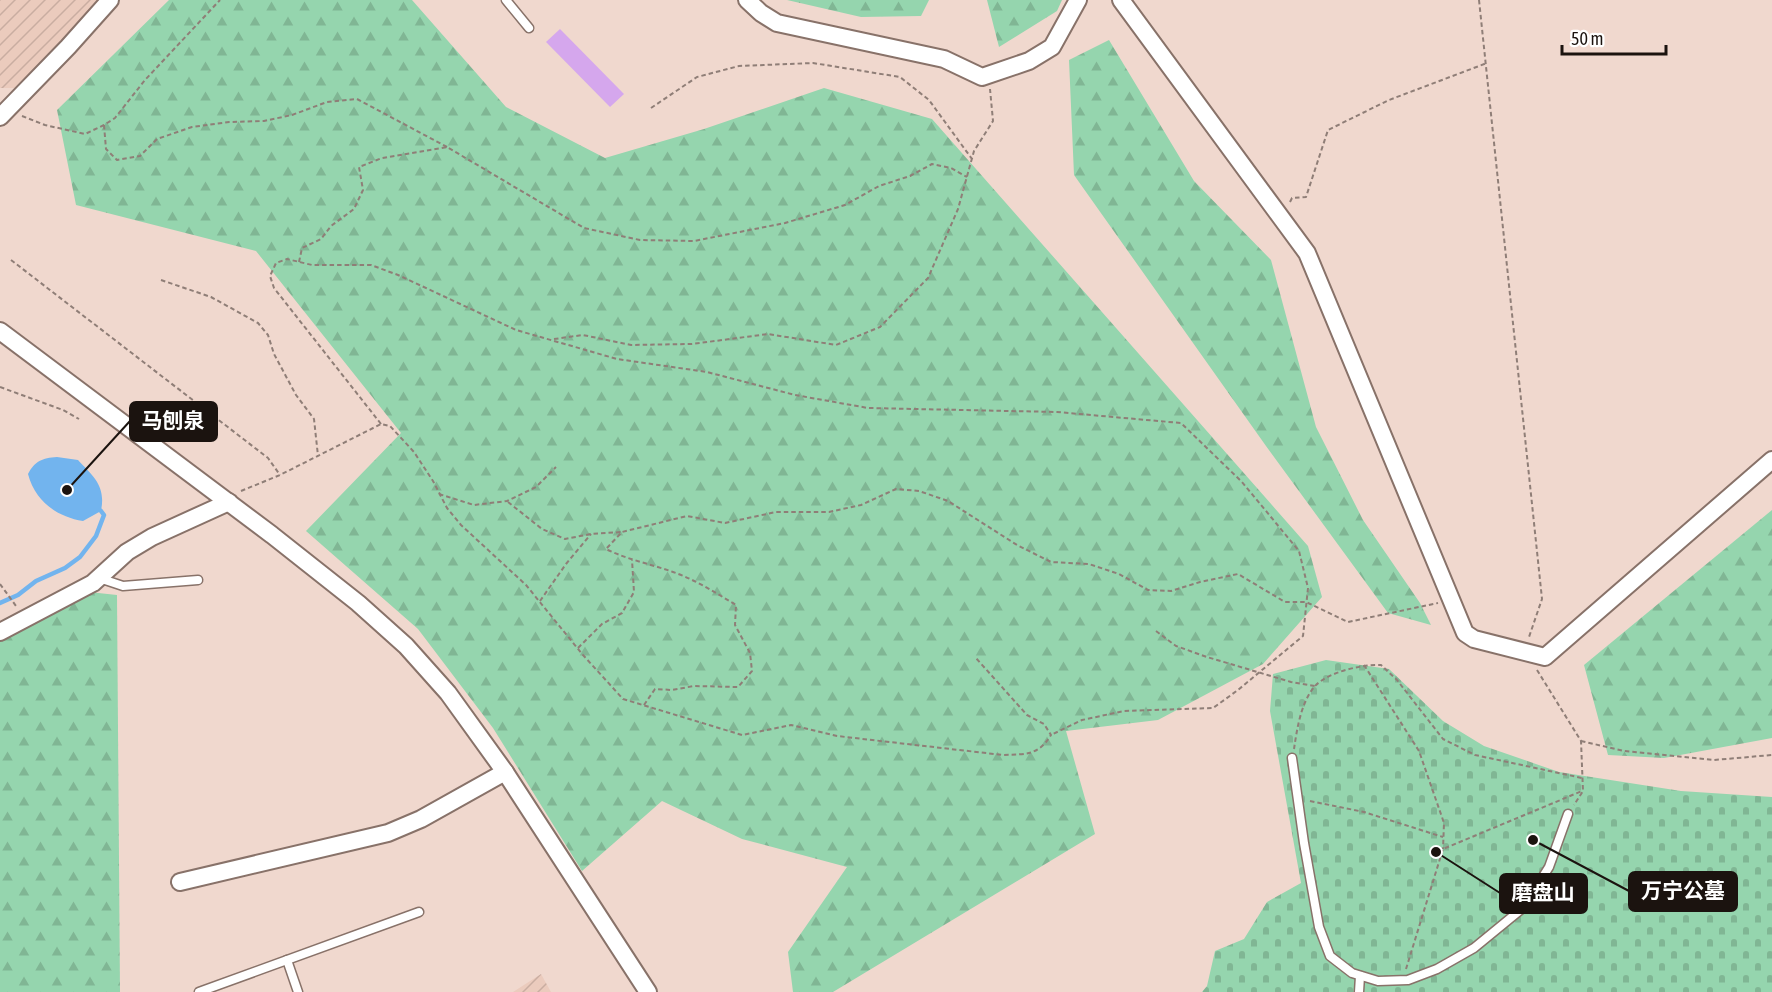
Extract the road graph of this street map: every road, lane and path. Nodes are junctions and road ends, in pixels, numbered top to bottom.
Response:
1 (110, 0) edge
2 (220, 0) edge
3 (506, 0) edge
4 (747, 0) edge
5 (1078, 0) edge
6 (1121, 0) edge
7 (1479, 0) edge
8 (529, 28) dead end
9 (1487, 63) junction
10 (988, 75) junction
11 (651, 108) dead end
12 (2, 110) edge
13 (105, 125) junction
14 (447, 147) junction
15 (972, 159) junction
16 (967, 177) junction
17 (1280, 216) junction
18 (11, 260) dead end
19 (299, 262) junction
20 (161, 280) dead end
21 (0, 331) edge
22 (551, 340) junction
23 (0, 387) edge
24 (79, 419) dead end
25 (381, 424) junction
26 (318, 456) junction
27 (1772, 460) edge
28 (556, 467) dead end
29 (280, 475) junction
30 (440, 494) junction
31 (507, 501) junction
32 (229, 502) junction
33 (622, 532) junction
34 (591, 534) junction
35 (632, 560) junction
36 (99, 578) junction
37 (198, 580) dead end
38 (0, 584) edge
39 (1450, 600) junction
40 (540, 601) junction
41 (1306, 602) junction
42 (17, 608) dead end
43 (1156, 631) dead end
44 (0, 632) edge
45 (578, 648) junction
46 (1524, 652) junction
47 (975, 657) dead end
48 (1364, 665) junction
49 (1259, 672) junction
50 (1315, 686) junction
51 (645, 705) junction
52 (1051, 735) junction
53 (1581, 741) junction
54 (1772, 754) edge
55 (1292, 758) joint
56 (505, 772) junction
57 (1582, 778) junction
58 (1583, 791) junction
59 (1298, 798) junction
60 (1568, 814) joint
61 (1443, 837) junction
62 (1443, 849) junction
63 (180, 882) dead end
64 (419, 912) dead end
65 (287, 960) junction
66 (1360, 975) junction
67 (1402, 980) junction
68 (199, 992) edge
69 (298, 992) edge
70 (648, 992) edge
71 (1359, 992) edge

1 - 12 street
2 - 13 path
3 - 8 lane
4 - 10 street
5 - 10 street
6 - 17 street
7 - 9 path
9 - 17 path
9 - 46 path
10 - 15 path
11 - 15 path
12 - 13 path
13 - 14 path
14 - 16 path
14 - 19 path
15 - 16 path
16 - 22 path
17 - 39 street
18 - 29 path
19 - 22 path
19 - 25 path
20 - 26 path
21 - 32 street
22 - 41 path
23 - 24 path
25 - 26 path
25 - 30 path
26 - 29 path
27 - 46 street
28 - 31 path
29 - 32 path
30 - 31 path
30 - 40 path
31 - 34 path
32 - 36 street
32 - 56 street
33 - 34 path
33 - 35 path
33 - 41 path
34 - 40 path
35 - 45 path
35 - 51 path
36 - 37 lane
36 - 44 street
38 - 42 path
39 - 41 path
39 - 46 street
40 - 45 path
41 - 49 path
43 - 49 path
45 - 51 path
46 - 53 path
47 - 52 path
48 - 50 path
48 - 57 path
48 - 61 path
49 - 50 path
49 - 52 path
50 - 55 path
51 - 52 path
53 - 54 path
53 - 57 path
55 - 59 lane
56 - 63 street
56 - 70 street
57 - 58 path
58 - 60 path
58 - 62 path
59 - 61 path
59 - 66 lane
60 - 67 lane
61 - 62 path
62 - 67 path
64 - 65 lane
65 - 68 lane
65 - 69 lane
66 - 67 lane
66 - 71 lane

